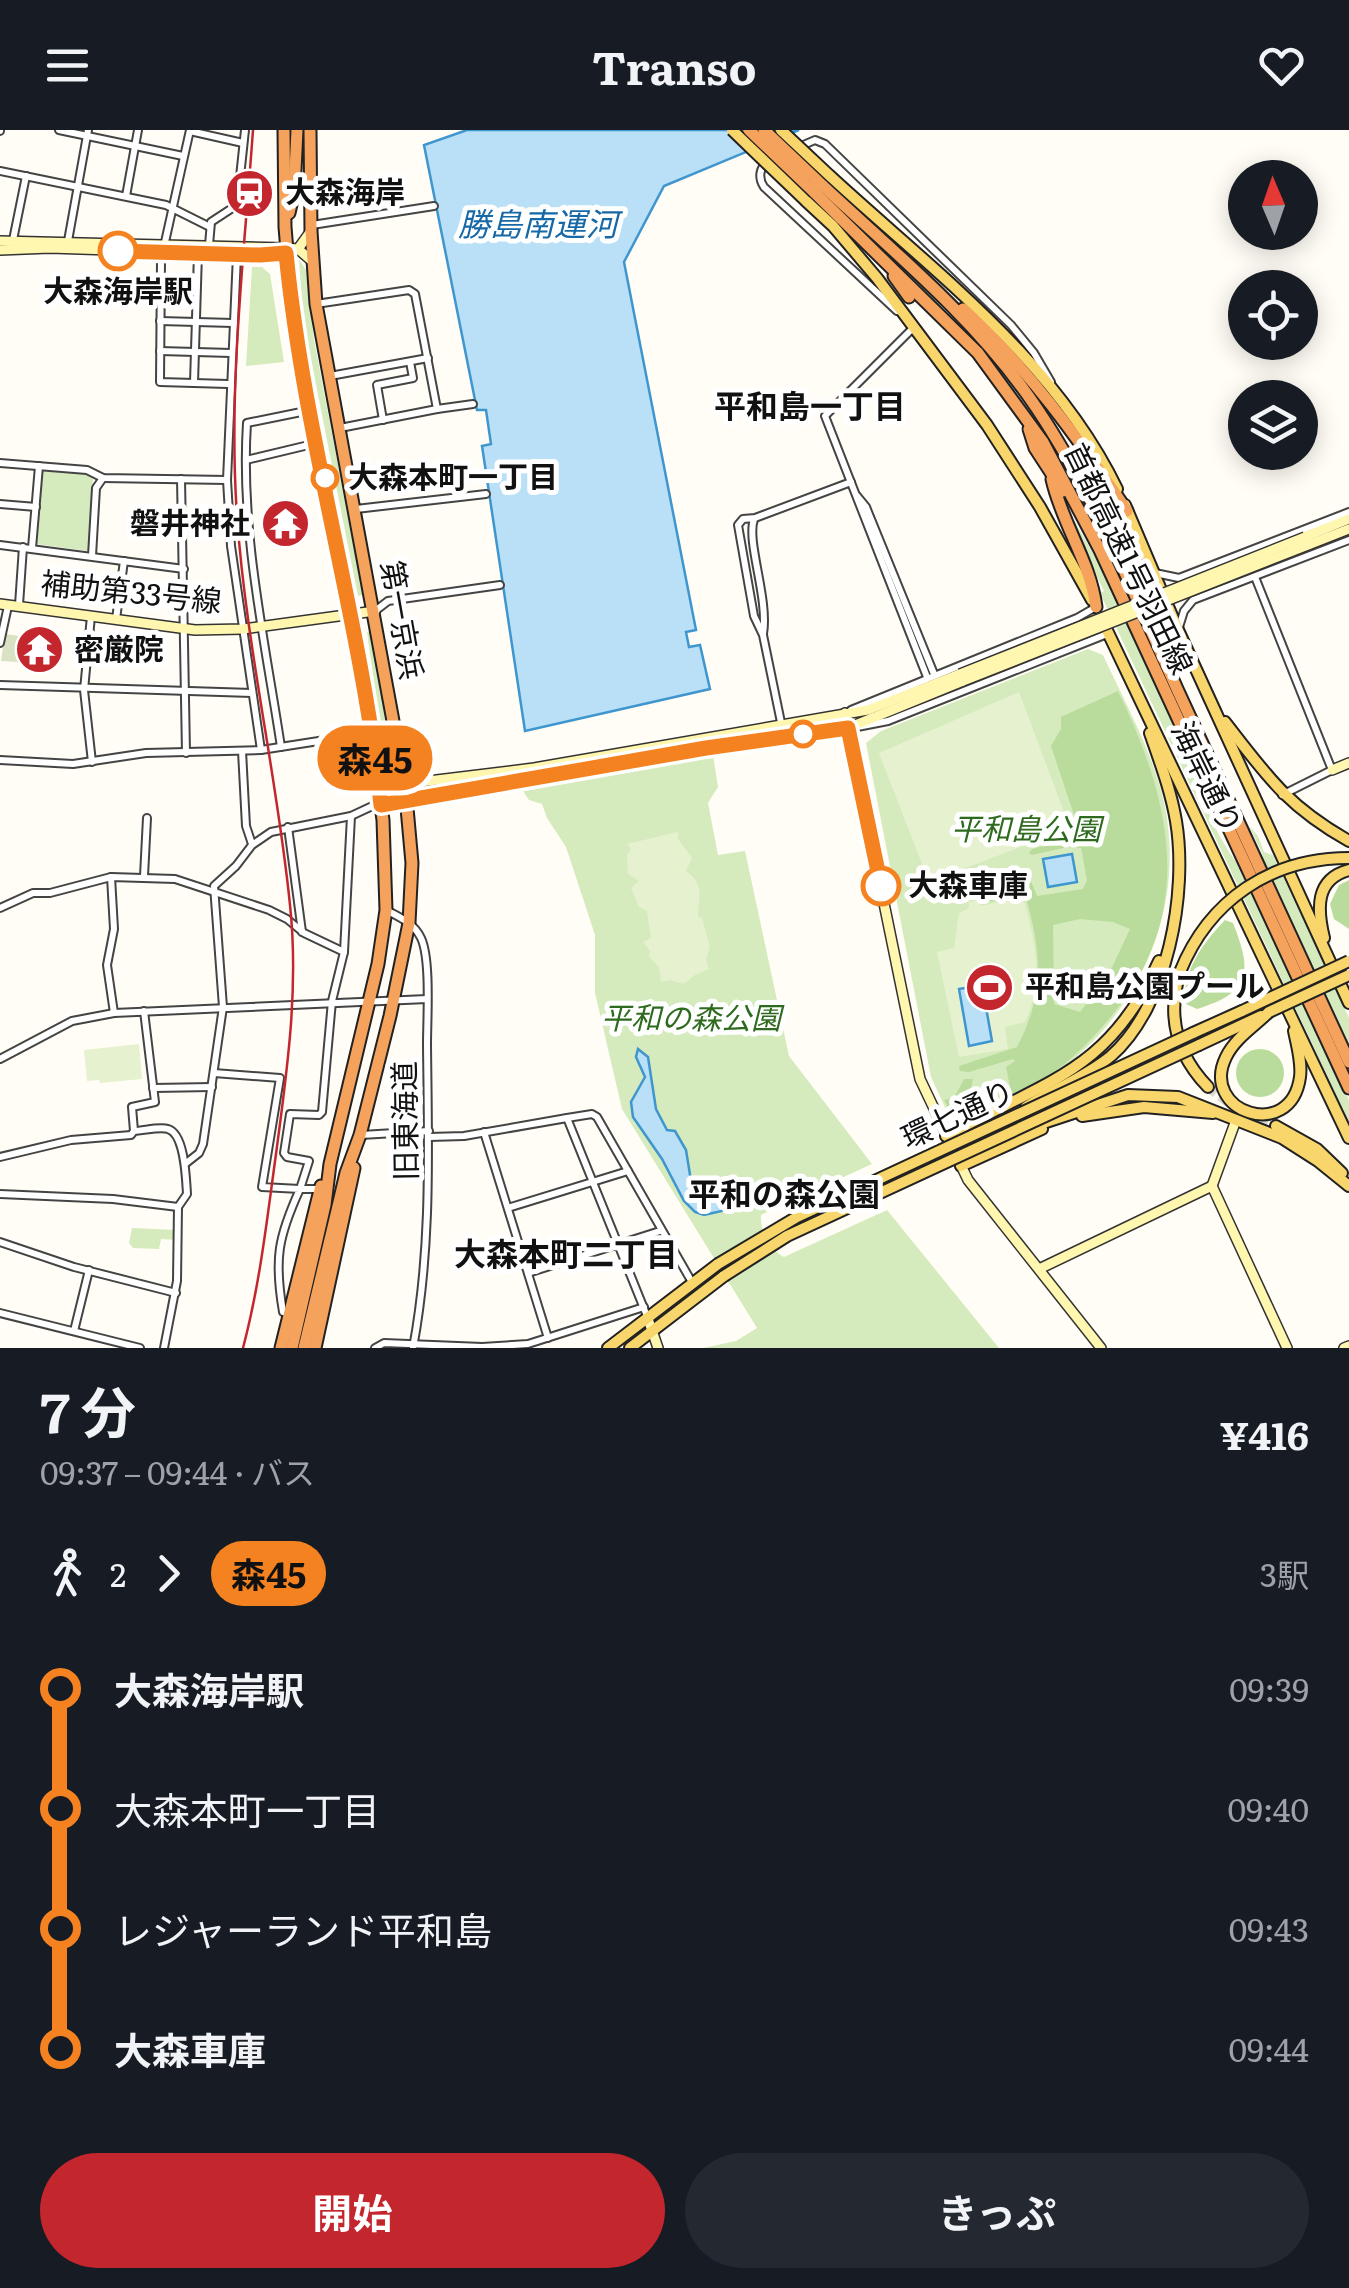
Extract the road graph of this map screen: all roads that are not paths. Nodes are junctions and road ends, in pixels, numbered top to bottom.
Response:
1 (58, 130) edge
2 (138, 130) edge
3 (190, 130) edge
4 (244, 130) edge
5 (284, 130) edge
6 (297, 130) edge
7 (310, 130) edge
8 (732, 130) edge
9 (749, 130) edge
10 (764, 130) edge
11 (781, 130) edge
12 (88, 133) edge
13 (243, 142) junction
14 (134, 146) junction
15 (184, 156) junction
16 (0, 170) edge
17 (26, 176) junction
18 (78, 186) junction
19 (818, 189) junction
20 (126, 196) junction
21 (434, 206) dead end
22 (174, 208) junction
23 (210, 226) junction
24 (285, 227) junction
25 (310, 228) junction
26 (13, 240) junction
27 (0, 241) edge
28 (68, 241) junction
29 (208, 245) junction
30 (165, 248) junction
31 (0, 250) edge
32 (290, 250) junction
33 (198, 253) junction
34 (237, 254) junction
35 (312, 261) junction
36 (886, 263) junction
37 (928, 284) junction
38 (909, 297) dead end
39 (316, 304) junction
40 (160, 321) junction
41 (197, 322) junction
42 (233, 323) junction
43 (911, 323) junction
44 (160, 351) junction
45 (195, 352) junction
46 (231, 353) junction
47 (428, 358) junction
48 (410, 361) junction
49 (329, 376) junction
50 (194, 383) junction
51 (229, 384) junction
52 (1059, 396) junction
53 (474, 404) dead end
54 (311, 410) junction
55 (437, 410) junction
56 (1026, 417) junction
57 (383, 420) junction
58 (340, 428) junction
59 (318, 443) junction
60 (246, 460) junction
61 (0, 463) edge
62 (39, 466) junction
63 (1050, 472) junction
64 (104, 478) junction
65 (182, 479) junction
66 (227, 480) junction
67 (851, 482) junction
68 (486, 494) dead end
69 (0, 504) edge
70 (36, 507) junction
71 (356, 508) junction
72 (1128, 511) junction
73 (1349, 512) edge
74 (755, 518) junction
75 (1349, 520) edge
76 (1349, 529) edge
77 (1349, 540) edge
78 (1306, 541) junction
79 (0, 545) edge
80 (28, 547) junction
81 (1100, 550) junction
82 (92, 556) junction
83 (124, 561) junction
84 (184, 569) junction
85 (1154, 572) junction
86 (1255, 577) junction
87 (500, 585) dead end
88 (9, 604) edge
89 (1096, 607) junction
90 (374, 611) junction
91 (352, 614) junction
92 (91, 616) junction
93 (116, 620) junction
94 (264, 626) junction
95 (243, 628) junction
96 (186, 630) junction
97 (1178, 630) junction
98 (763, 634) junction
99 (1108, 634) junction
100 (0, 643) edge
101 (930, 676) junction
102 (961, 677) junction
103 (0, 685) edge
104 (84, 690) junction
105 (186, 691) junction
106 (252, 692) junction
107 (1136, 693) junction
108 (1217, 712) junction
109 (845, 713) junction
110 (781, 724) junction
111 (848, 728) junction
112 (371, 733) junction
113 (784, 737) junction
114 (281, 748) junction
115 (261, 750) junction
116 (242, 751) junction
117 (186, 753) junction
118 (0, 760) edge
119 (92, 762) junction
120 (1349, 763) edge
121 (1220, 764) dead end
122 (1332, 770) junction
123 (406, 793) junction
124 (1282, 794) junction
125 (381, 800) junction
126 (351, 816) junction
127 (147, 818) dead end
128 (288, 826) junction
129 (1349, 840) edge
130 (1247, 841) junction
131 (252, 844) junction
132 (1349, 858) edge
133 (1349, 870) edge
134 (144, 876) junction
135 (111, 877) junction
136 (214, 891) junction
137 (0, 908) edge
138 (386, 910) junction
139 (409, 923) junction
140 (302, 932) junction
141 (1171, 934) junction
142 (344, 952) junction
143 (1328, 958) junction
144 (1349, 958) edge
145 (1349, 975) edge
146 (428, 999) junction
147 (370, 1000) junction
148 (394, 1000) junction
149 (1348, 1000) edge
150 (332, 1001) junction
151 (224, 1007) junction
152 (144, 1011) junction
153 (114, 1013) junction
154 (1290, 1015) junction
155 (1247, 1021) junction
156 (0, 1059) edge
157 (1349, 1062) edge
158 (214, 1073) junction
159 (212, 1087) junction
160 (1208, 1087) tunnel mouth
161 (153, 1088) junction
162 (1349, 1088) edge
163 (1220, 1113) junction
164 (568, 1118) junction
165 (1236, 1120) junction
166 (1000, 1123) junction
167 (1276, 1126) tunnel mouth
168 (134, 1131) junction
169 (484, 1132) junction
170 (429, 1134) junction
171 (1004, 1135) junction
172 (946, 1136) junction
173 (1349, 1138) edge
174 (359, 1140) junction
175 (0, 1157) edge
176 (184, 1164) junction
177 (330, 1164) junction
178 (961, 1166) junction
179 (628, 1171) junction
180 (594, 1181) junction
181 (1349, 1184) edge
182 (1212, 1186) junction
183 (300, 1189) junction
184 (320, 1190) junction
185 (0, 1194) edge
186 (178, 1207) junction
187 (508, 1208) junction
188 (661, 1231) junction
189 (0, 1242) edge
190 (620, 1244) junction
191 (90, 1270) junction
192 (1039, 1270) junction
193 (528, 1273) junction
194 (694, 1284) junction
195 (176, 1293) junction
196 (646, 1312) junction
197 (0, 1313) edge
198 (290, 1314) junction
199 (74, 1331) junction
200 (651, 1333) junction
201 (546, 1342) edge
202 (413, 1345) edge
203 (140, 1348) edge
204 (164, 1348) edge
205 (282, 1348) edge
206 (292, 1348) edge
207 (304, 1348) edge
208 (315, 1348) edge
209 (375, 1348) edge
210 (608, 1348) edge
211 (630, 1348) edge
212 (658, 1348) edge
213 (1101, 1348) edge
214 (1286, 1348) edge

1 - 12 street
2 - 14 street
3 - 13 street
3 - 15 street
4 - 13 street
5 - 24 highway, 第一京浜
6 - 24 highway
7 - 25 highway, 第一京浜
8 - 19 main road, 海岸通り, bridge
9 - 19 highway, 首都高速1号羽田線, bridge
10 - 19 highway, 首都高速1号羽田線, bridge
11 - 19 main road, 海岸通り, bridge
12 - 14 street
12 - 18 street
13 - 23 street
14 - 15 street
14 - 20 street
15 - 22 street
16 - 17 street
17 - 18 street
17 - 26 street
18 - 20 street
18 - 28 street
19 - 36 highway, 首都高速1号羽田線
19 - 37 highway, 首都高速1号羽田線
19 - 43 main road, 海岸通り
19 - 52 main road, 海岸通り
20 - 22 street
21 - 25 street
22 - 23 street
22 - 30 street
23 - 29 street
24 - 32 highway, 第一京浜
25 - 32 street
25 - 35 highway, 第一京浜
26 - 27 street
26 - 28 street
28 - 30 street
29 - 30 street
29 - 32 street
30 - 31 street
30 - 33 street
30 - 40 street
32 - 34 street
32 - 35 street
32 - 54 highway, 第一京浜
33 - 34 street
33 - 41 street
34 - 42 street
35 - 39 highway, 第一京浜
36 - 38 highway
36 - 56 highway, 首都高速1号羽田線
37 - 72 highway
37 - 130 highway, 首都高速1号羽田線
39 - 47 street
39 - 49 highway, 第一京浜
40 - 41 street
40 - 44 street
41 - 42 street
41 - 45 street
42 - 46 street
43 - 52 street
43 - 67 street
43 - 89 main road, 海岸通り
44 - 45 street
44 - 50 street
45 - 46 street
45 - 50 street
46 - 51 street
47 - 48 street
47 - 55 street
48 - 49 street
48 - 57 street
49 - 58 highway, 第一京浜
50 - 51 street
51 - 66 street
52 - 72 main road, 海岸通り
53 - 55 street
54 - 59 highway, 第一京浜
54 - 60 street
55 - 57 street
56 - 63 highway
56 - 81 highway, 首都高速1号羽田線
57 - 58 street
58 - 71 highway, 第一京浜
59 - 60 street
59 - 91 highway, 第一京浜
60 - 94 street
61 - 62 street
62 - 64 street
62 - 70 street
63 - 81 highway
63 - 89 highway
64 - 65 street
64 - 82 street
65 - 66 street
65 - 84 street
66 - 95 street
67 - 74 street
67 - 101 street
68 - 71 street
69 - 70 street
70 - 80 street
71 - 90 highway, 第一京浜
72 - 85 main road, 海岸通り
73 - 85 street
74 - 98 street
74 - 98 street
75 - 78 street
76 - 78 street
77 - 86 street
78 - 102 street, bridge
79 - 80 street
80 - 82 street
80 - 88 street
81 - 162 highway, 首都高速1号羽田線
82 - 83 street
83 - 84 street
83 - 93 street
84 - 96 street
85 - 97 main road, 海岸通り
86 - 97 street
86 - 122 street
87 - 90 street
88 - 92 street, 補助第33号線
88 - 100 street
89 - 99 main road, 海岸通り
89 - 101 street
90 - 91 street, 補助第33号線
90 - 123 highway, 第一京浜
91 - 94 street, 補助第33号線
91 - 112 highway, 第一京浜
92 - 93 street, 補助第33号線
92 - 104 street
93 - 96 street, 補助第33号線
94 - 95 street, 補助第33号線
94 - 114 street
95 - 96 street, 補助第33号線
95 - 106 street
96 - 105 street
97 - 108 main road, 海岸通り
98 - 110 street
99 - 107 main road, 海岸通り
99 - 111 street
101 - 109 street
102 - 109 street
102 - 111 street
103 - 104 street
104 - 105 street
104 - 119 street
105 - 106 street
105 - 117 street
106 - 115 street
107 - 141 main road
107 - 154 main road, 海岸通り
108 - 124 main road
108 - 143 main road, 海岸通り
109 - 110 street
109 - 111 street
110 - 113 street
110 - 123 street
111 - 113 street
111 - 172 street
112 - 114 street
112 - 125 highway, 第一京浜
113 - 123 street
114 - 115 street
115 - 116 street
116 - 117 street
116 - 131 street
117 - 119 street
118 - 119 street
120 - 122 street
121 - 130 highway
122 - 124 street
123 - 125 street
123 - 139 highway, 第一京浜
124 - 129 main road
125 - 126 street
125 - 138 highway, 第一京浜
126 - 128 street
126 - 142 street
127 - 134 street
128 - 131 street
128 - 140 street
130 - 157 highway, 首都高速1号羽田線
131 - 136 street
132 - 160 main road, bridge
133 - 143 main road
134 - 135 street
134 - 136 street
135 - 137 street
135 - 153 street
136 - 140 street
136 - 151 street
138 - 139 street
138 - 147 highway, 第一京浜
139 - 146 street, 旧東海道
139 - 148 highway, 第一京浜
140 - 142 street
141 - 166 main road, bridge
141 - 172 main road
142 - 150 street
143 - 149 main road, 海岸通り
144 - 155 main road, 環七通り, bridge
145 - 155 main road, 環七通り, bridge
146 - 148 street
146 - 170 street, 旧東海道
147 - 148 street
147 - 150 street
147 - 177 highway, 第一京浜
148 - 174 highway, 第一京浜
150 - 151 street
150 - 183 street
151 - 152 street
151 - 158 street
152 - 153 street
152 - 161 street
153 - 156 street
154 - 155 main road
154 - 173 main road, 海岸通り
155 - 166 main road, 環七通り, bridge
155 - 171 main road, 環七通り, bridge
158 - 159 street
158 - 183 street
159 - 161 street
159 - 176 street
161 - 168 street
163 - 165 main road
163 - 171 main road, bridge
163 - 178 main road
164 - 169 street
164 - 179 street
164 - 180 street
165 - 181 main road
165 - 182 street
166 - 194 main road, 環七通り, bridge
167 - 181 main road
168 - 175 street
168 - 176 street
169 - 170 street
169 - 187 street
170 - 174 street
170 - 202 street, 旧東海道
171 - 200 main road, 環七通り, bridge
172 - 178 street
174 - 207 highway, 第一京浜
174 - 208 highway
176 - 186 street
177 - 184 highway
177 - 206 highway, 第一京浜
178 - 192 street
179 - 180 street
179 - 188 street
180 - 187 street
180 - 190 street
182 - 192 street
182 - 214 street
183 - 184 street
183 - 198 street
184 - 198 highway
185 - 186 street
186 - 195 street
187 - 193 street
188 - 190 street
188 - 194 street
189 - 191 street
190 - 193 street
190 - 196 street
191 - 195 street
191 - 199 street
192 - 213 street
193 - 201 street
194 - 196 main road, 環七通り
195 - 204 street
196 - 200 street
196 - 201 street
196 - 210 main road, 環七通り
197 - 199 street
198 - 205 highway
199 - 203 street
200 - 211 main road, 環七通り
200 - 212 street
201 - 202 street
202 - 209 street

